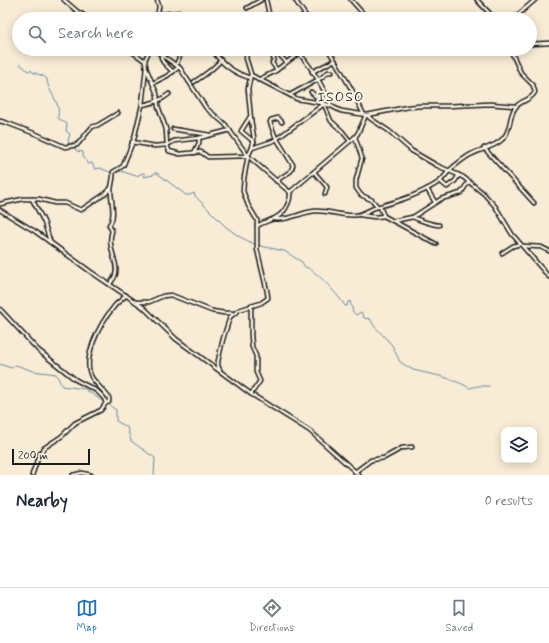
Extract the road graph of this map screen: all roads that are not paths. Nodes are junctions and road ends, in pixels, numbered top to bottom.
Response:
1 (64, 0) edge
2 (157, 0) edge
3 (261, 0) edge
4 (266, 0) edge
5 (294, 0) edge
6 (351, 0) edge
7 (477, 0) edge
8 (535, 0) edge
9 (247, 8) dead end
10 (78, 12) edge
11 (158, 12) edge
12 (268, 12) edge
13 (303, 12) edge
14 (362, 12) edge
15 (488, 12) edge
16 (521, 12) edge
17 (549, 43) edge
18 (537, 44) edge
19 (137, 56) edge
20 (148, 56) edge
21 (163, 56) edge
22 (181, 56) edge
23 (218, 56) edge
24 (246, 56) edge
25 (272, 56) edge
26 (280, 56) edge
27 (293, 56) edge
28 (301, 56) edge
29 (332, 56) edge
30 (513, 56) edge
31 (161, 57) dead end
32 (221, 60) junction
33 (335, 60) junction
34 (145, 62) junction
35 (286, 62) junction
36 (178, 66) junction
37 (146, 68) junction
38 (277, 70) junction
39 (173, 72) junction
40 (312, 72) junction
41 (332, 72) dead end
42 (250, 77) junction
43 (317, 79) junction
44 (258, 80) junction
45 (194, 82) dead end
46 (153, 83) junction
47 (311, 92) dead end
48 (170, 94) dead end
49 (290, 95) junction
50 (158, 101) junction
51 (323, 104) junction
52 (142, 105) junction
53 (331, 106) junction
54 (515, 106) junction
55 (118, 113) dead end
56 (366, 115) junction
57 (250, 117) junction
58 (0, 121) edge
59 (282, 122) dead end
60 (173, 129) dead end
61 (230, 130) junction
62 (213, 135) junction
63 (355, 137) junction
64 (199, 138) junction
65 (277, 138) junction
66 (350, 141) junction
67 (132, 142) junction
68 (254, 142) junction
69 (167, 144) junction
70 (252, 148) junction
71 (484, 148) junction
72 (194, 153) junction
73 (248, 156) junction
74 (450, 170) junction
75 (314, 172) junction
76 (459, 175) junction
77 (276, 181) junction
78 (440, 181) junction
79 (469, 181) junction
80 (111, 187) junction
81 (427, 188) junction
82 (290, 192) junction
83 (325, 194) dead end
84 (32, 199) junction
85 (435, 202) junction
86 (534, 203) dead end
87 (0, 204) edge
88 (379, 207) junction
89 (0, 210) edge
90 (358, 215) junction
91 (384, 216) junction
92 (412, 217) junction
93 (274, 219) junction
94 (393, 221) junction
95 (439, 225) dead end
96 (256, 226) junction
97 (50, 242) junction
98 (436, 244) dead end
99 (522, 245) junction
100 (548, 250) edge
101 (502, 253) dead end
102 (549, 277) edge
103 (110, 284) junction
104 (126, 294) junction
105 (137, 302) junction
106 (251, 306) junction
107 (0, 309) edge
108 (236, 311) junction
109 (221, 372) junction
110 (251, 394) junction
111 (106, 403) junction
112 (412, 447) dead end
113 (355, 472) junction
114 (32, 475) edge
115 (73, 475) edge
116 (91, 475) edge
117 (359, 475) edge

1 - 10 street
2 - 11 street
3 - 9 street
4 - 12 street
5 - 13 street
6 - 14 street
7 - 15 street
8 - 16 street
17 - 18 street
19 - 34 street
20 - 34 street
21 - 36 street
22 - 36 street
23 - 32 street
24 - 42 street
25 - 38 street
26 - 35 street
27 - 35 street
28 - 40 street
29 - 33 street
30 - 54 street
31 - 39 street
32 - 42 street
32 - 45 street
33 - 40 street
33 - 56 street
34 - 37 street
35 - 38 street
36 - 39 street
36 - 61 street
37 - 46 street
37 - 52 street
38 - 44 street
39 - 46 street
40 - 43 street
41 - 43 street
42 - 44 street
42 - 57 street
43 - 49 street
43 - 53 street
44 - 49 street
46 - 50 street
47 - 51 street
48 - 50 street
49 - 51 street
50 - 52 street
50 - 69 street
51 - 53 street
51 - 65 street
51 - 66 street
52 - 67 street
53 - 56 street
54 - 56 street
54 - 71 street
55 - 58 street
56 - 63 street
56 - 74 street
57 - 68 street
57 - 68 street
59 - 65 street
60 - 62 street
61 - 62 street
61 - 73 street
62 - 64 street
63 - 66 street
63 - 88 street
64 - 69 street
64 - 72 street
65 - 70 street
65 - 77 street
66 - 75 street
67 - 69 street
67 - 80 street
68 - 70 street
69 - 72 street
70 - 73 street
71 - 74 street
71 - 86 street
72 - 73 street
73 - 77 street
73 - 96 street
74 - 76 street
74 - 78 street
75 - 82 street
75 - 83 street
76 - 78 street
76 - 79 street
77 - 82 street
78 - 81 street
79 - 85 street
79 - 99 street
80 - 84 street
80 - 103 street
81 - 85 street
81 - 88 street
82 - 93 street
84 - 87 street
84 - 97 street
85 - 92 street
88 - 90 street
88 - 91 street
89 - 97 street
90 - 91 street
90 - 93 street
91 - 94 street
92 - 94 street
92 - 95 street
93 - 96 street
94 - 98 street
96 - 106 street
97 - 103 street
99 - 100 street
99 - 101 street
99 - 102 street
103 - 104 street
104 - 105 street
104 - 111 street
105 - 108 street
105 - 109 street
106 - 108 street
106 - 110 street
107 - 111 street
108 - 109 street
109 - 110 street
110 - 113 street
111 - 114 street
112 - 113 street
113 - 117 street
115 - 116 street

